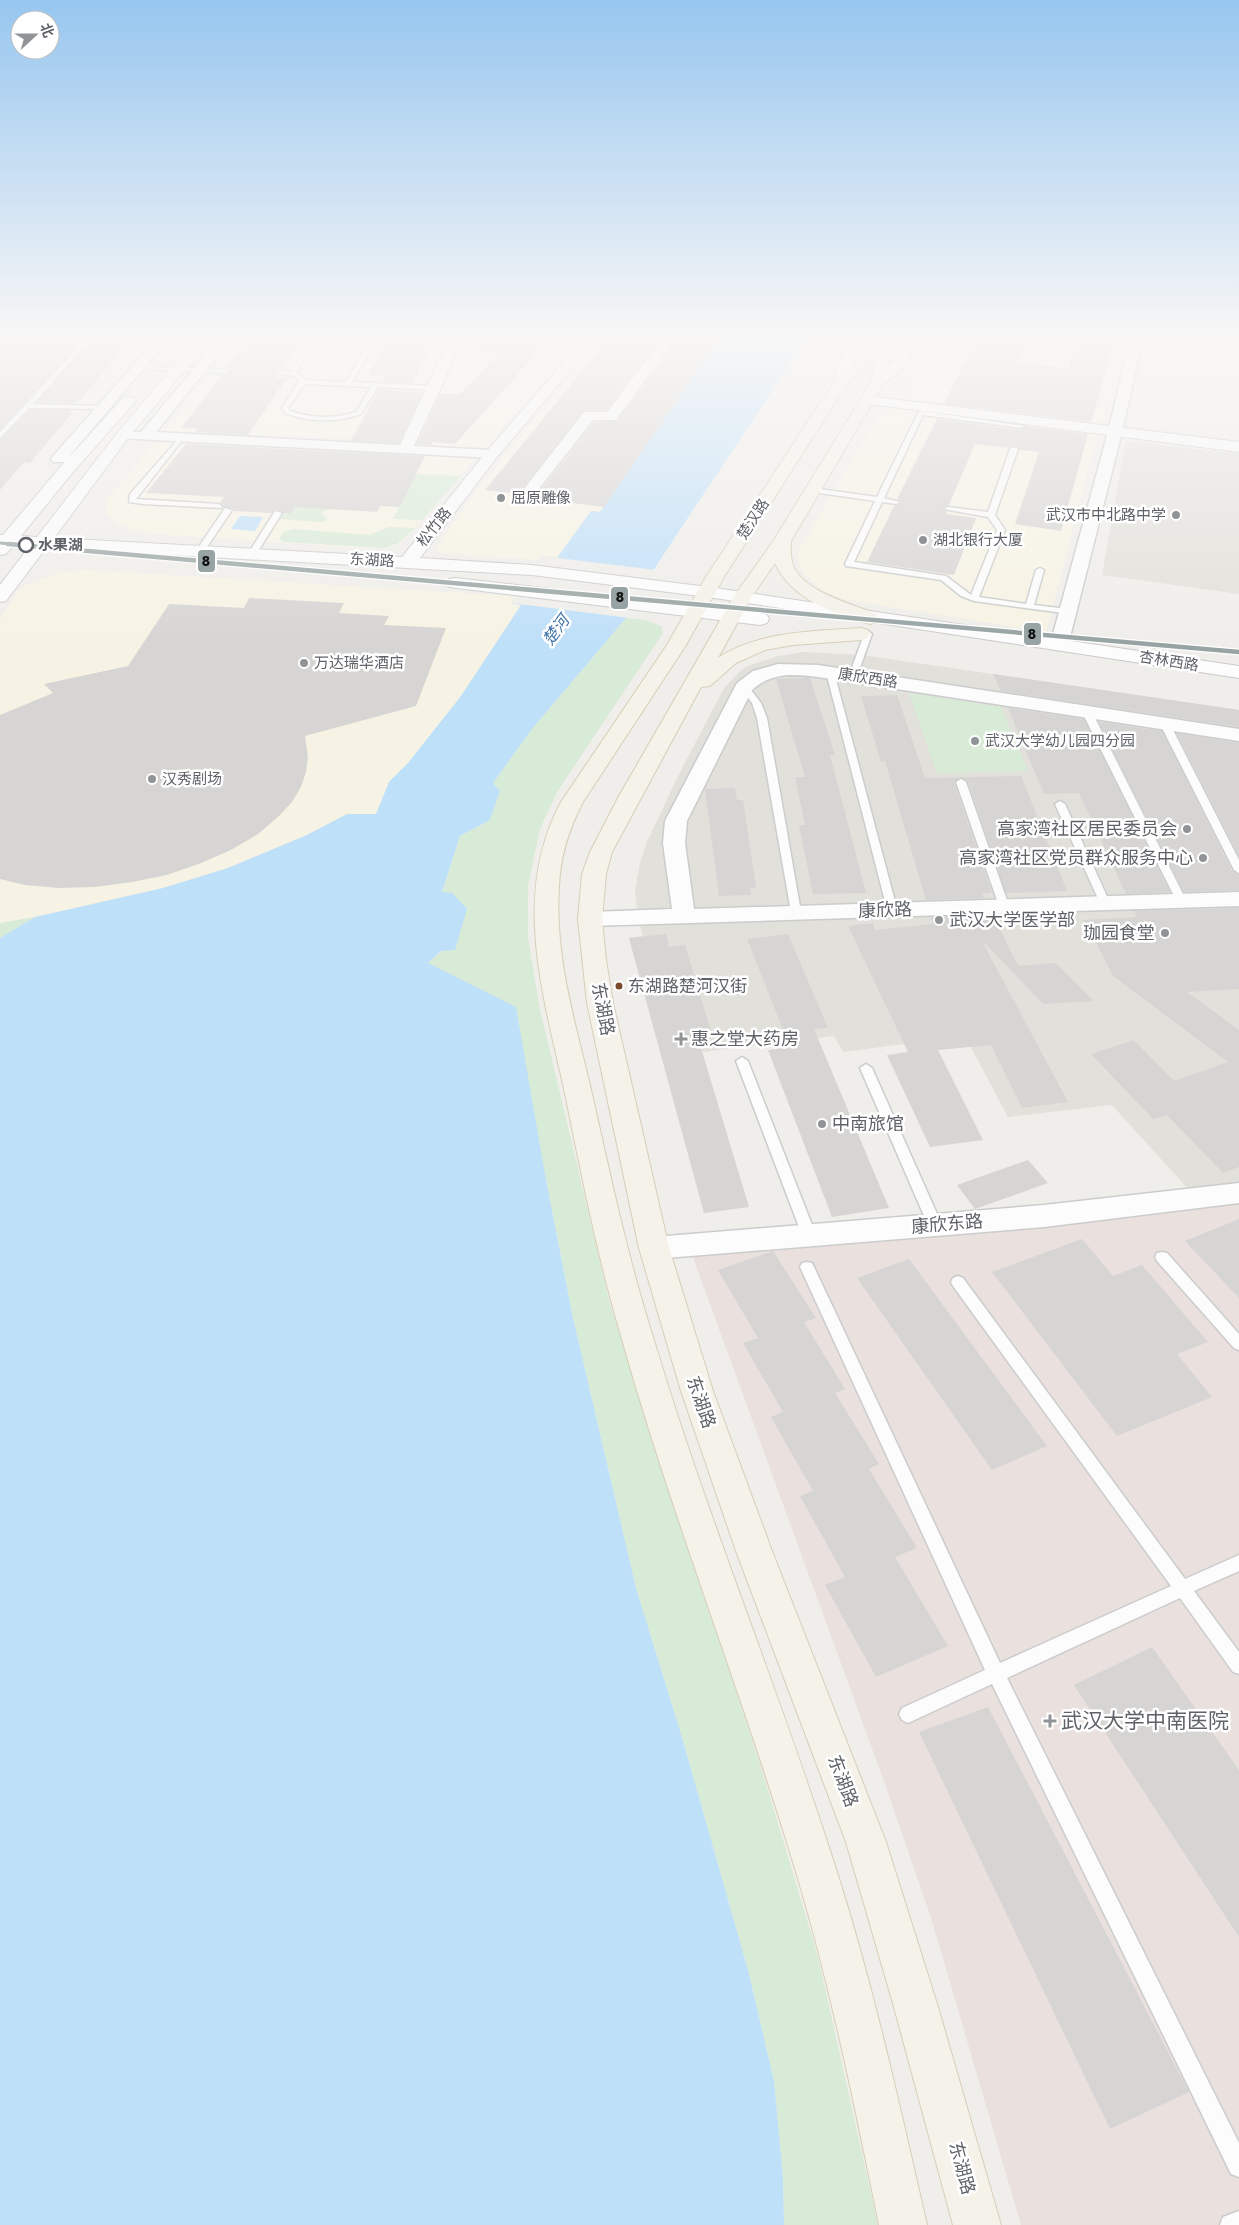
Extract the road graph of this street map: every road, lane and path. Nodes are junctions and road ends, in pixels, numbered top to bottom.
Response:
1 (78, 436) edge
2 (97, 436) edge
3 (122, 436) edge
4 (141, 436) edge
5 (145, 436) joint
6 (411, 436) edge
7 (507, 436) edge
8 (573, 436) edge
9 (806, 436) edge
10 (845, 436) edge
11 (910, 436) edge
12 (1114, 436) edge
13 (1147, 436) edge
14 (181, 438) junction
15 (1239, 447) edge
16 (405, 449) junction
17 (1014, 449) dead end
18 (492, 454) junction
19 (76, 459) junction
20 (812, 490) junction
21 (525, 497) dead end
22 (880, 500) junction
23 (896, 502) dead end
24 (218, 506) dead end
25 (948, 509) dead end
26 (228, 510) dead end
27 (278, 513) dead end
28 (992, 515) junction
29 (782, 541) junction
30 (2, 546) edge
31 (36, 548) junction
32 (200, 551) junction
33 (252, 554) junction
34 (408, 562) junction
35 (1040, 570) dead end
36 (0, 597) edge
37 (974, 599) junction
38 (703, 602) junction
39 (1029, 606) junction
40 (737, 607) junction
41 (1068, 612) junction
42 (866, 629) junction
43 (1059, 645) junction
44 (830, 672) junction
45 (1239, 672) edge
46 (854, 676) junction
47 (1239, 686) edge
48 (744, 687) junction
49 (684, 704) junction
50 (1087, 712) junction
51 (1165, 724) junction
52 (1239, 735) edge
53 (960, 782) dead end
54 (1060, 804) dead end
55 (1239, 870) edge
56 (1239, 898) edge
57 (1181, 900) junction
58 (1105, 903) junction
59 (1004, 906) junction
60 (892, 909) junction
61 (796, 912) junction
62 (684, 916) junction
63 (590, 919) junction
64 (742, 1061) dead end
65 (866, 1068) dead end
66 (1239, 1193) edge
67 (935, 1225) junction
68 (809, 1235) junction
69 (654, 1248) junction
70 (1162, 1257) dead end
71 (807, 1267) dead end
72 (958, 1282) dead end
73 (1239, 1344) edge
74 (1239, 1564) edge
75 (1183, 1590) junction
76 (1239, 1666) edge
77 (996, 1674) junction
78 (908, 1714) dead end
79 (1239, 2166) edge
80 (1239, 2222) edge
81 (903, 2225) edge
82 (977, 2225) edge
83 (1231, 2225) edge

1 - 19 street
2 - 19 main road
3 - 31 main road
4 - 5 street
5 - 14 street
6 - 16 street
7 - 18 main road, 松竹路
8 - 21 street
9 - 38 main road, 楚汉路
10 - 20 main road, 楚汉路
11 - 22 lane
12 - 41 street
13 - 15 main road
14 - 16 street
14 - 24 lane
16 - 18 street
17 - 28 lane
18 - 34 main road, 松竹路
19 - 30 main road
20 - 22 lane
20 - 29 main road, 楚汉路
22 - 23 lane
22 - 37 lane
25 - 28 lane
26 - 32 lane
27 - 33 lane
28 - 37 lane
29 - 40 main road, 楚汉路
29 - 42 main road
30 - 31 main road, 东湖路
31 - 32 main road, 东湖路
31 - 36 main road
31 - 38 main road, 东湖路
32 - 33 main road, 东湖路
33 - 34 main road, 东湖路
34 - 38 main road, 东湖路
35 - 39 lane
37 - 39 lane
38 - 40 main road, 东湖路
38 - 81 main road
39 - 41 lane
40 - 42 main road, 杏林西路
40 - 42 main road, 杏林西路
40 - 49 main road, 东湖路
41 - 43 street
42 - 43 main road, 杏林西路
42 - 46 lane
42 - 47 main road, 杏林西路
42 - 49 main road
43 - 45 main road, 杏林西路
44 - 46 street, 康欣西路
44 - 48 street, 康欣西路
44 - 60 lane
46 - 50 street, 康欣西路
48 - 61 lane
48 - 62 street, 康欣西路
49 - 63 main road, 东湖路
50 - 51 street, 康欣西路
50 - 57 lane
51 - 52 street, 康欣西路
51 - 55 lane
53 - 59 lane
54 - 58 lane
56 - 57 street, 康欣路
57 - 58 street, 康欣路
58 - 59 street, 康欣路
59 - 60 street, 康欣路
60 - 61 street, 康欣路
61 - 62 street, 康欣路
62 - 63 street, 康欣路
63 - 69 main road, 东湖路
64 - 68 lane
65 - 67 lane
66 - 67 street, 康欣东路
67 - 68 street, 康欣东路
68 - 69 street, 康欣东路
69 - 82 main road, 东湖路
70 - 73 lane
71 - 77 lane
72 - 75 lane
74 - 75 lane
75 - 76 lane
75 - 77 lane
77 - 78 lane
77 - 79 lane
80 - 83 lane

